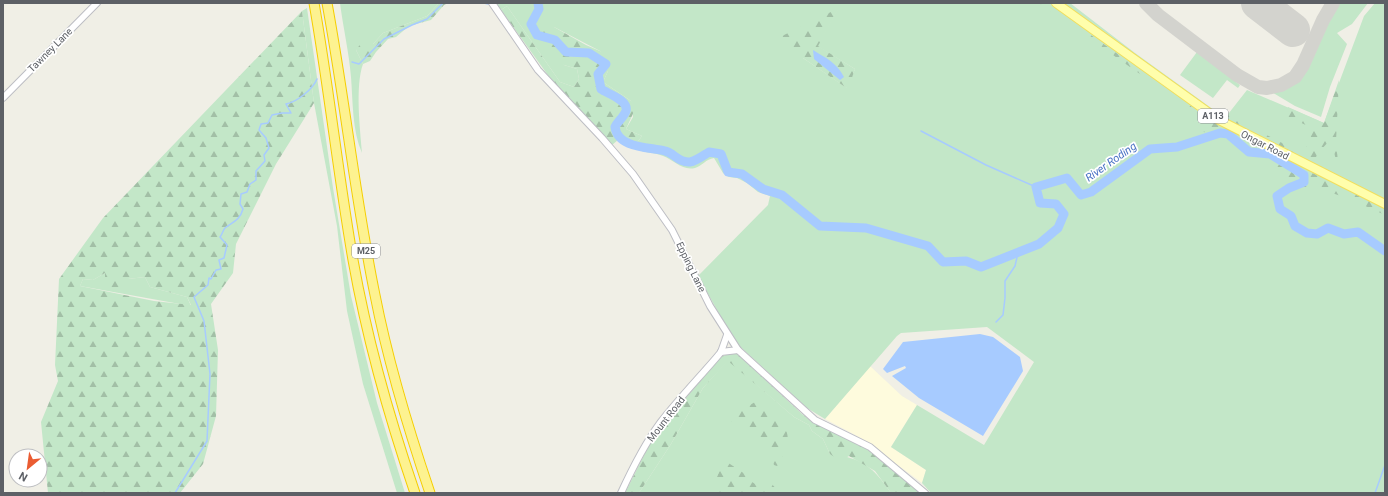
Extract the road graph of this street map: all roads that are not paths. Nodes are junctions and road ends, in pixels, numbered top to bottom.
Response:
1 (97, 3) edge
2 (314, 3) edge
3 (327, 3) edge
4 (492, 3) edge
5 (1056, 3) edge
6 (3, 98) edge
7 (1385, 204) edge
8 (727, 335) junction
9 (738, 350) junction
10 (721, 352) junction
11 (415, 493) edge
12 (430, 493) edge
13 (620, 493) edge
14 (925, 493) edge

1 - 6 street, Tawney Lane
2 - 11 highway, M25
3 - 12 highway, M25
4 - 8 street, Epping Lane
5 - 7 main road, Ongar Road / A113
8 - 9 street, Epping Lane
8 - 10 street, Mount Road
9 - 10 street
9 - 14 street, Epping Lane
10 - 13 street, Mount Road

